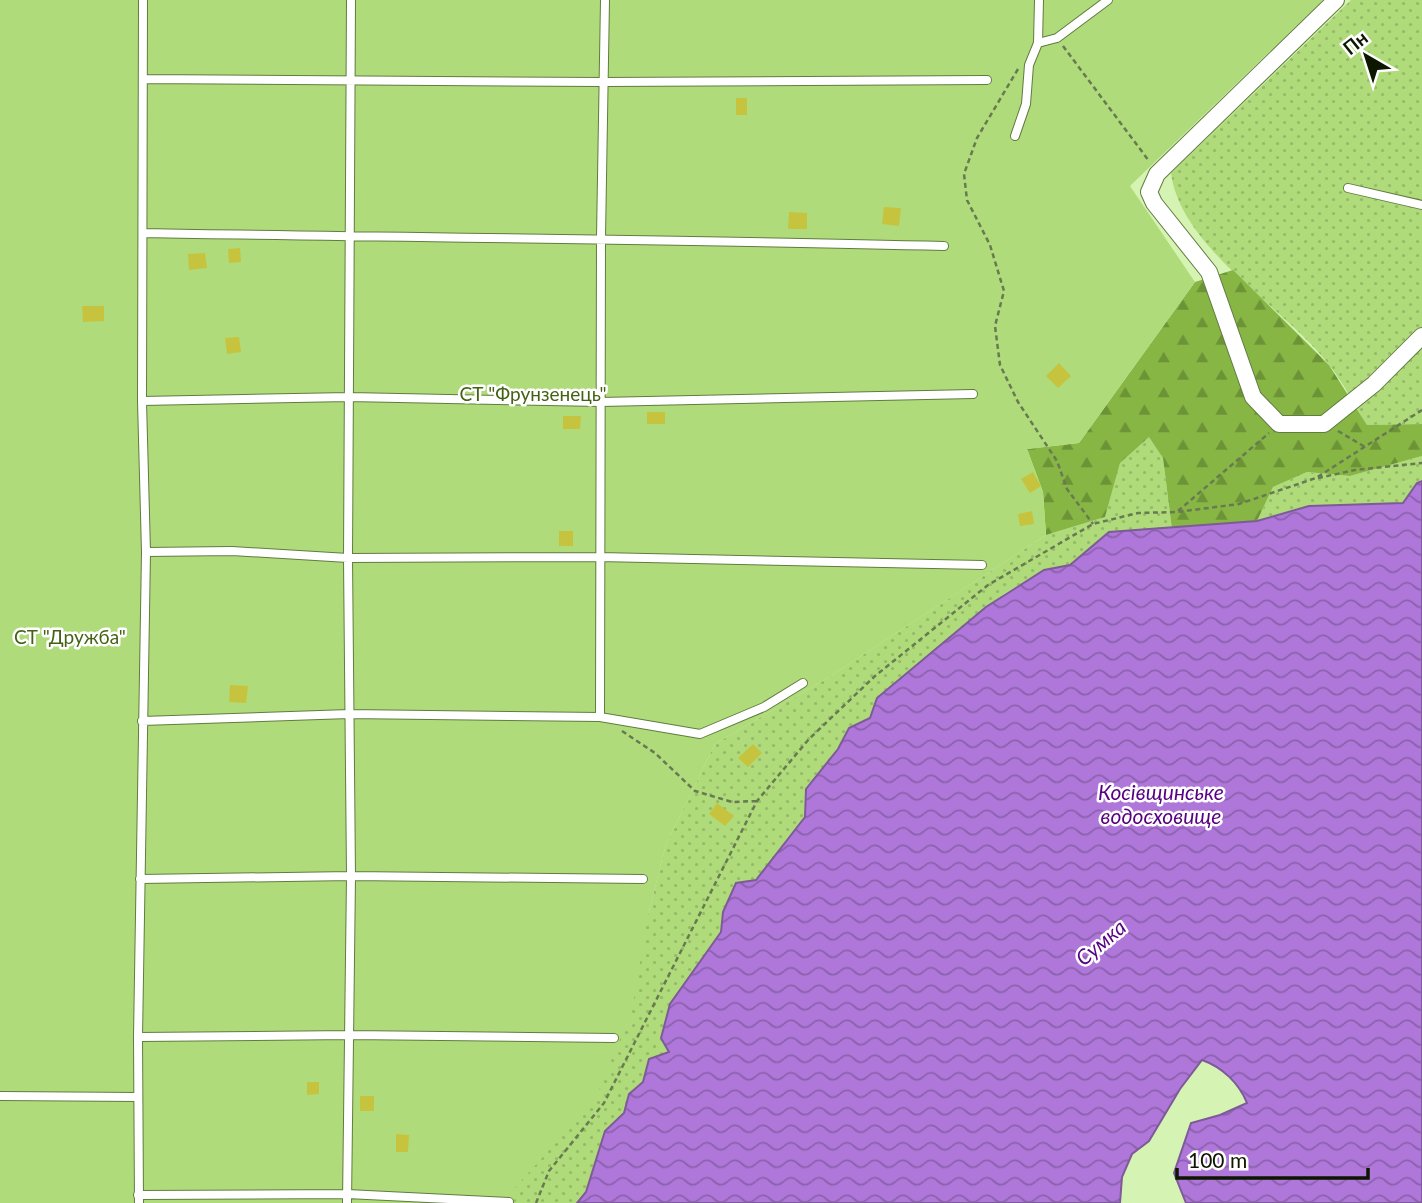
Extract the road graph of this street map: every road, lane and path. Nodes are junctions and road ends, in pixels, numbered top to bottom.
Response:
1 (143, 0) edge
2 (351, 0) edge
3 (605, 0) edge
4 (1039, 0) edge
5 (1108, 0) edge
6 (1336, 0) edge
7 (1057, 38) junction
8 (1038, 43) junction
9 (1023, 62) dead end
10 (144, 79) junction
11 (988, 80) dead end
12 (351, 81) junction
13 (602, 82) junction
14 (1015, 136) dead end
15 (1157, 174) junction
16 (1348, 188) dead end
17 (1422, 205) edge
18 (144, 233) junction
19 (351, 237) junction
20 (601, 237) junction
21 (944, 246) dead end
22 (1422, 336) edge
23 (973, 394) dead end
24 (349, 397) junction
25 (142, 401) junction
26 (600, 402) junction
27 (1422, 410) edge
28 (1279, 424) junction
29 (1324, 424) junction
30 (1365, 447) junction
31 (1422, 463) edge
32 (1316, 478) junction
33 (1177, 512) junction
34 (1093, 524) junction
35 (146, 552) junction
36 (599, 557) junction
37 (348, 558) junction
38 (982, 565) dead end
39 (803, 683) dead end
40 (349, 714) junction
41 (600, 716) junction
42 (142, 721) junction
43 (622, 731) dead end
44 (757, 801) junction
45 (351, 876) junction
46 (140, 878) junction
47 (643, 879) dead end
48 (350, 1035) junction
49 (138, 1037) junction
50 (614, 1038) dead end
51 (0, 1096) edge
52 (138, 1097) junction
53 (347, 1198) edge
54 (139, 1199) edge
55 (509, 1202) edge
56 (536, 1203) edge

1 - 10 lane
2 - 12 lane
3 - 13 lane
4 - 8 lane
5 - 7 lane
6 - 15 street
7 - 8 lane
7 - 15 path
8 - 14 lane
9 - 34 path
10 - 12 lane
10 - 18 lane
11 - 13 lane
12 - 13 lane
12 - 19 lane
13 - 20 lane
15 - 28 street
16 - 17 lane
18 - 19 lane
18 - 25 lane
19 - 20 lane
19 - 24 lane
20 - 21 lane
20 - 26 lane
22 - 29 street
23 - 26 lane
24 - 25 lane
24 - 26 lane
24 - 37 lane
25 - 35 lane
26 - 36 lane
27 - 30 path
28 - 29 street
28 - 33 path
29 - 30 path
30 - 32 path
31 - 32 path
32 - 33 path
33 - 34 path
34 - 44 path
35 - 37 lane
35 - 42 lane
36 - 37 lane
36 - 38 lane
36 - 41 lane
37 - 40 lane
39 - 41 lane
40 - 41 lane
40 - 42 lane
40 - 45 lane
42 - 46 lane
43 - 44 path
44 - 56 path
45 - 46 lane
45 - 47 lane
45 - 48 lane
46 - 49 lane
48 - 49 lane
48 - 50 lane
48 - 53 lane
49 - 52 lane
51 - 52 lane
52 - 54 lane
53 - 54 lane
53 - 55 lane

